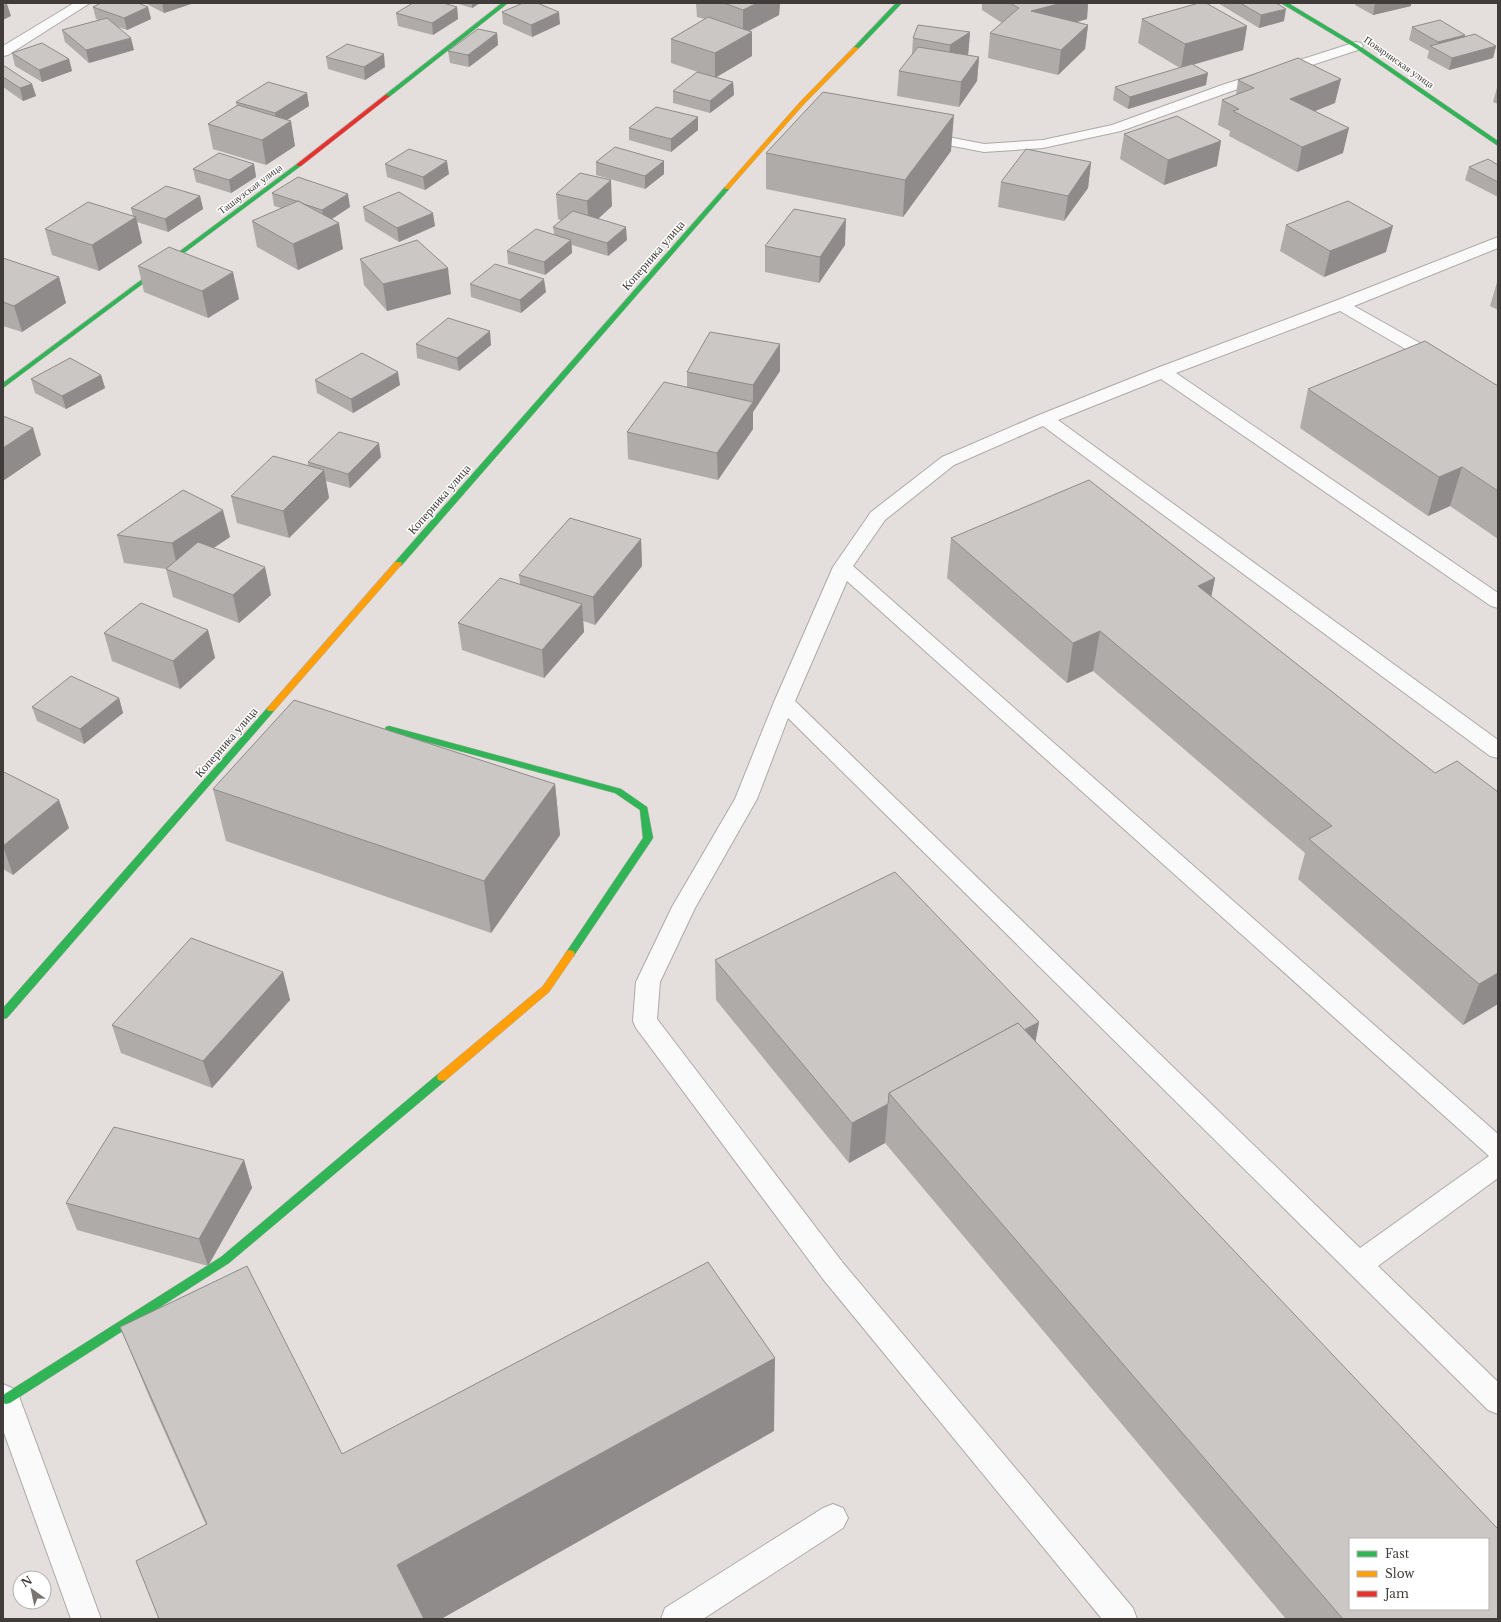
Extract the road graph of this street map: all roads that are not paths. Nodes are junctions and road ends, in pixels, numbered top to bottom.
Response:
1 (83, 3) edge
2 (505, 3) edge
3 (899, 3) edge
4 (1284, 3) edge
5 (1356, 46) junction
6 (3, 52) edge
7 (802, 103) junction
8 (815, 109) edge
9 (912, 133) edge
10 (1498, 144) edge
11 (1498, 242) edge
12 (1342, 305) junction
13 (1450, 367) edge
14 (1163, 372) junction
15 (3, 386) edge
16 (1045, 419) junction
17 (843, 567) junction
18 (1498, 602) edge
19 (784, 702) junction
20 (389, 728) dead end
21 (1498, 751) edge
22 (3, 1015) edge
23 (1498, 1148) edge
24 (1498, 1164) edge
25 (1359, 1264) junction
26 (5, 1398) edge
27 (1498, 1401) edge
28 (833, 1518) dead end
29 (86, 1619) edge
30 (676, 1619) edge
31 (1122, 1619) edge

1 - 6 street
2 - 15 street, Ташаузская улица
3 - 7 street, Коперника улица
4 - 5 street, Поваринская улица
5 - 9 street
5 - 10 street, Поваринская улица
7 - 8 street
7 - 22 street, Коперника улица
11 - 12 street
12 - 13 street
12 - 14 street
14 - 16 street
14 - 18 street
16 - 17 street
16 - 21 street
17 - 19 street
17 - 23 street
19 - 25 street
19 - 31 street
20 - 26 street
24 - 25 street
25 - 27 street
26 - 29 street
28 - 30 street

